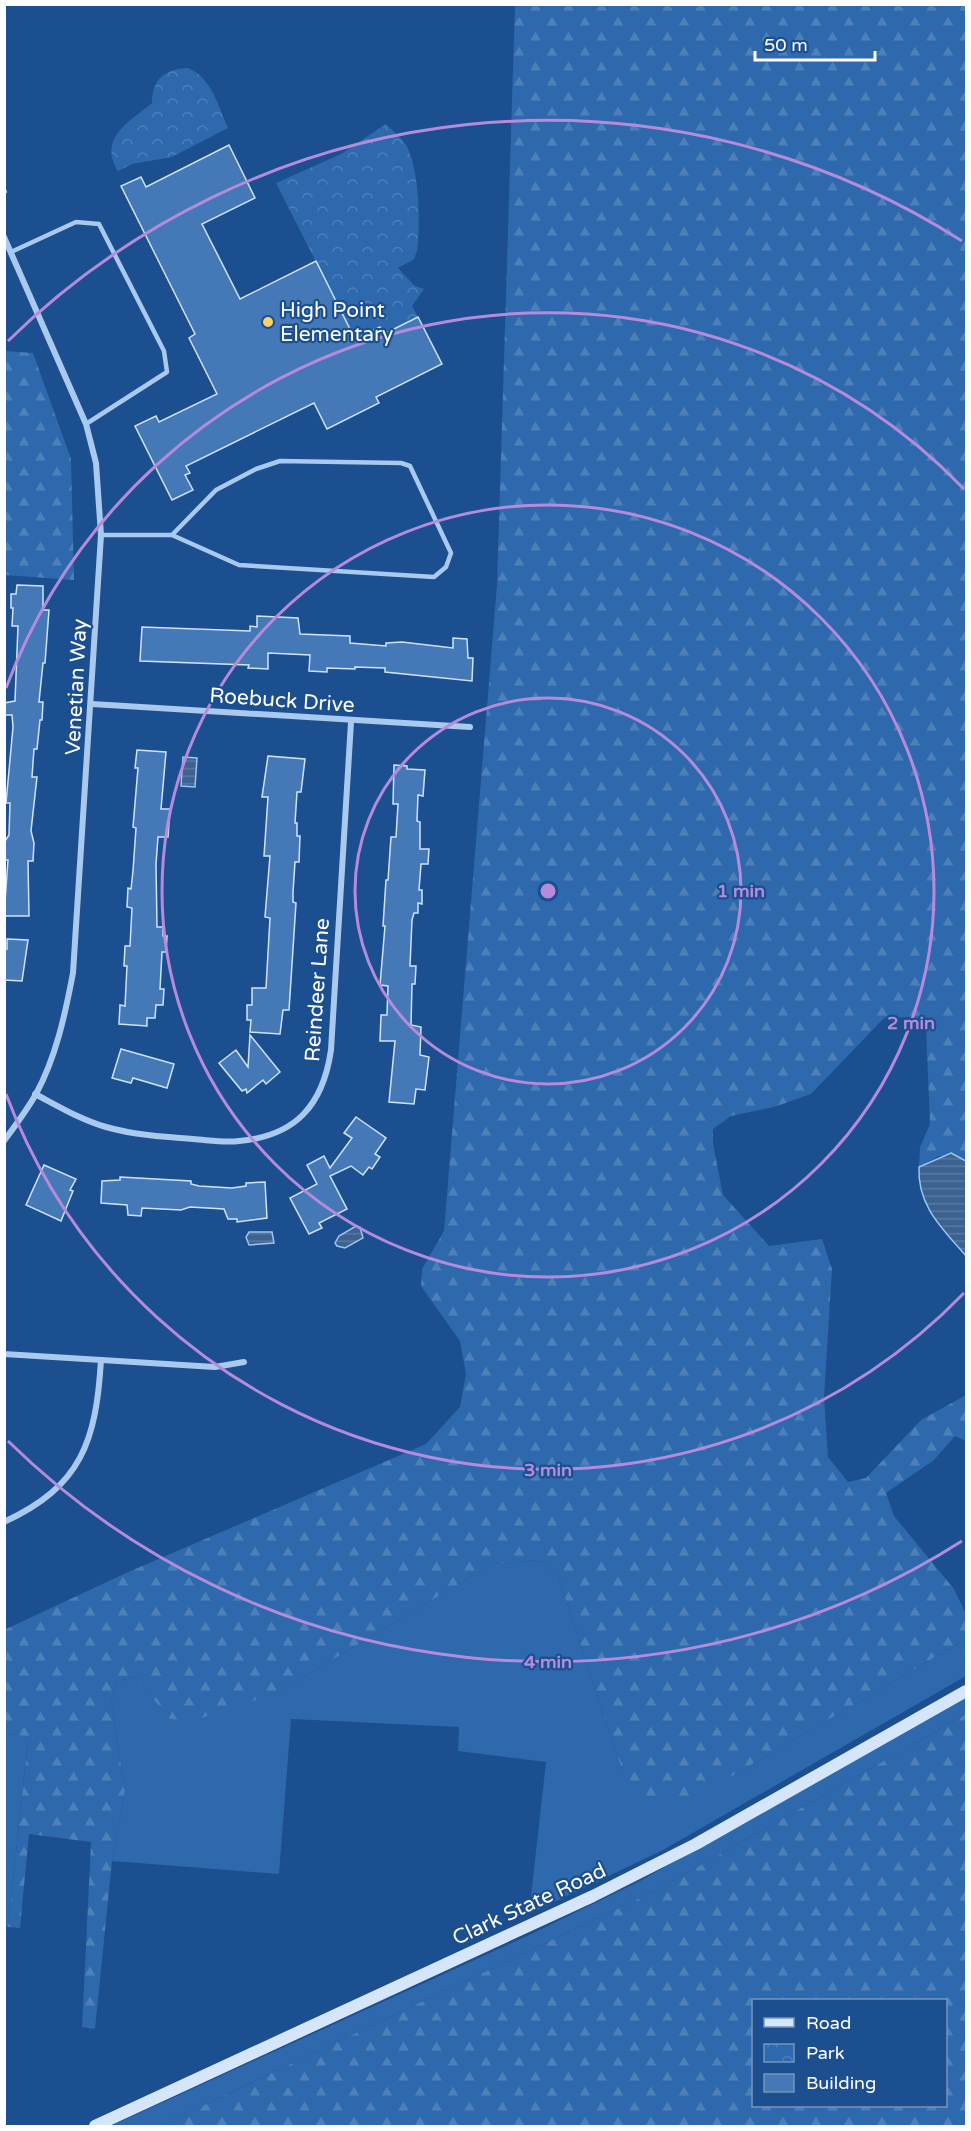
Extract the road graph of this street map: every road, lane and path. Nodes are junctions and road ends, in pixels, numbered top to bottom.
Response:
1 (4, 237) edge
2 (10, 252) junction
3 (86, 424) junction
4 (101, 535) junction
5 (172, 535) junction
6 (92, 704) junction
7 (351, 722) junction
8 (470, 727) dead end
9 (35, 1094) junction
10 (4, 1141) edge
11 (4, 1354) edge
12 (101, 1360) junction
13 (244, 1362) dead end
14 (4, 1522) edge
15 (966, 1690) edge
16 (95, 2127) edge

1 - 2 street, Venetian Way
2 - 3 street, Venetian Way
2 - 3 lane
3 - 4 street, Venetian Way
4 - 5 lane
4 - 6 street, Venetian Way
5 - 5 lane
6 - 7 street, Roebuck Drive
6 - 9 street, Venetian Way
7 - 8 street, Roebuck Drive
7 - 9 street, Reindeer Lane
9 - 10 street, Venetian Way
11 - 12 street
12 - 13 street
12 - 14 street
15 - 16 main road, Clark State Road

